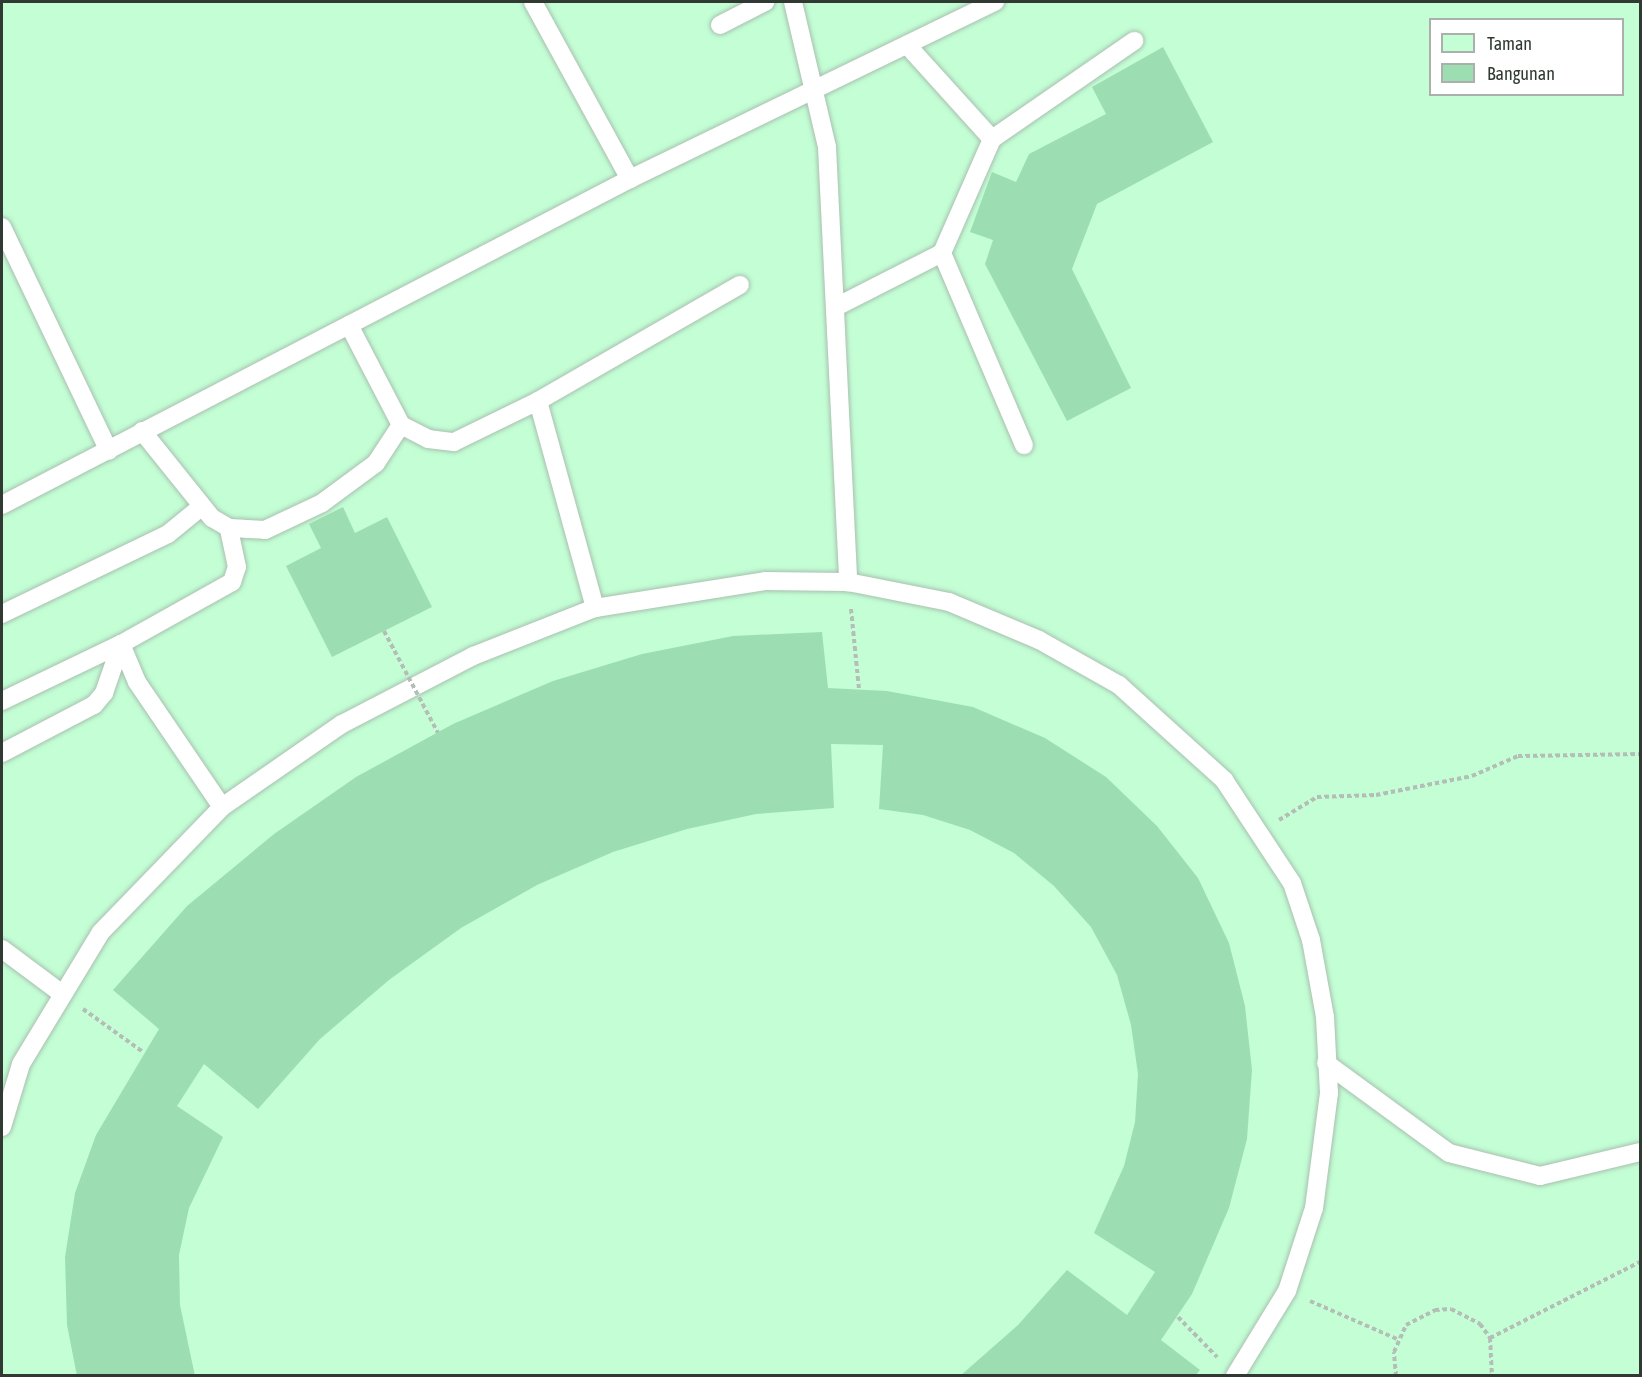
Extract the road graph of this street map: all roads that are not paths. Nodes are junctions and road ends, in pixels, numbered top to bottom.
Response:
1 (533, 2) edge
2 (765, 2) edge
3 (793, 2) edge
4 (995, 2) edge
5 (720, 25) dead end
6 (1134, 41) dead end
7 (907, 45) junction
8 (816, 87) junction
9 (992, 139) junction
10 (630, 179) junction
11 (2, 228) edge
12 (942, 253) junction
13 (740, 285) dead end
14 (838, 306) junction
15 (349, 325) junction
16 (538, 401) junction
17 (401, 425) junction
18 (142, 431) junction
19 (1024, 445) dead end
20 (109, 451) junction
21 (2, 505) edge
22 (201, 507) junction
23 (229, 528) junction
24 (848, 582) junction
25 (595, 608) junction
26 (2, 614) edge
27 (121, 644) junction
28 (2, 701) edge
29 (2, 753) edge
30 (222, 807) junction
31 (2, 949) edge
32 (61, 993) junction
33 (1326, 1063) junction
34 (2, 1127) edge
35 (1641, 1152) edge
36 (1236, 1375) edge

1 - 10 lane
2 - 5 lane
3 - 8 lane
4 - 7 lane
6 - 9 lane
7 - 8 lane
7 - 9 lane
8 - 10 lane
8 - 14 lane
9 - 12 lane
10 - 15 lane
11 - 20 lane
12 - 14 lane
12 - 19 lane
13 - 16 lane
14 - 24 lane
15 - 17 lane
15 - 18 lane
16 - 17 lane
16 - 25 lane
17 - 23 lane
18 - 20 lane
18 - 22 lane
20 - 21 lane
22 - 23 lane
22 - 26 lane
23 - 27 lane
24 - 25 lane
24 - 33 lane
25 - 30 lane
27 - 28 lane
27 - 29 lane
27 - 30 lane
30 - 32 lane
31 - 32 lane
32 - 34 lane
33 - 35 lane
33 - 36 lane

